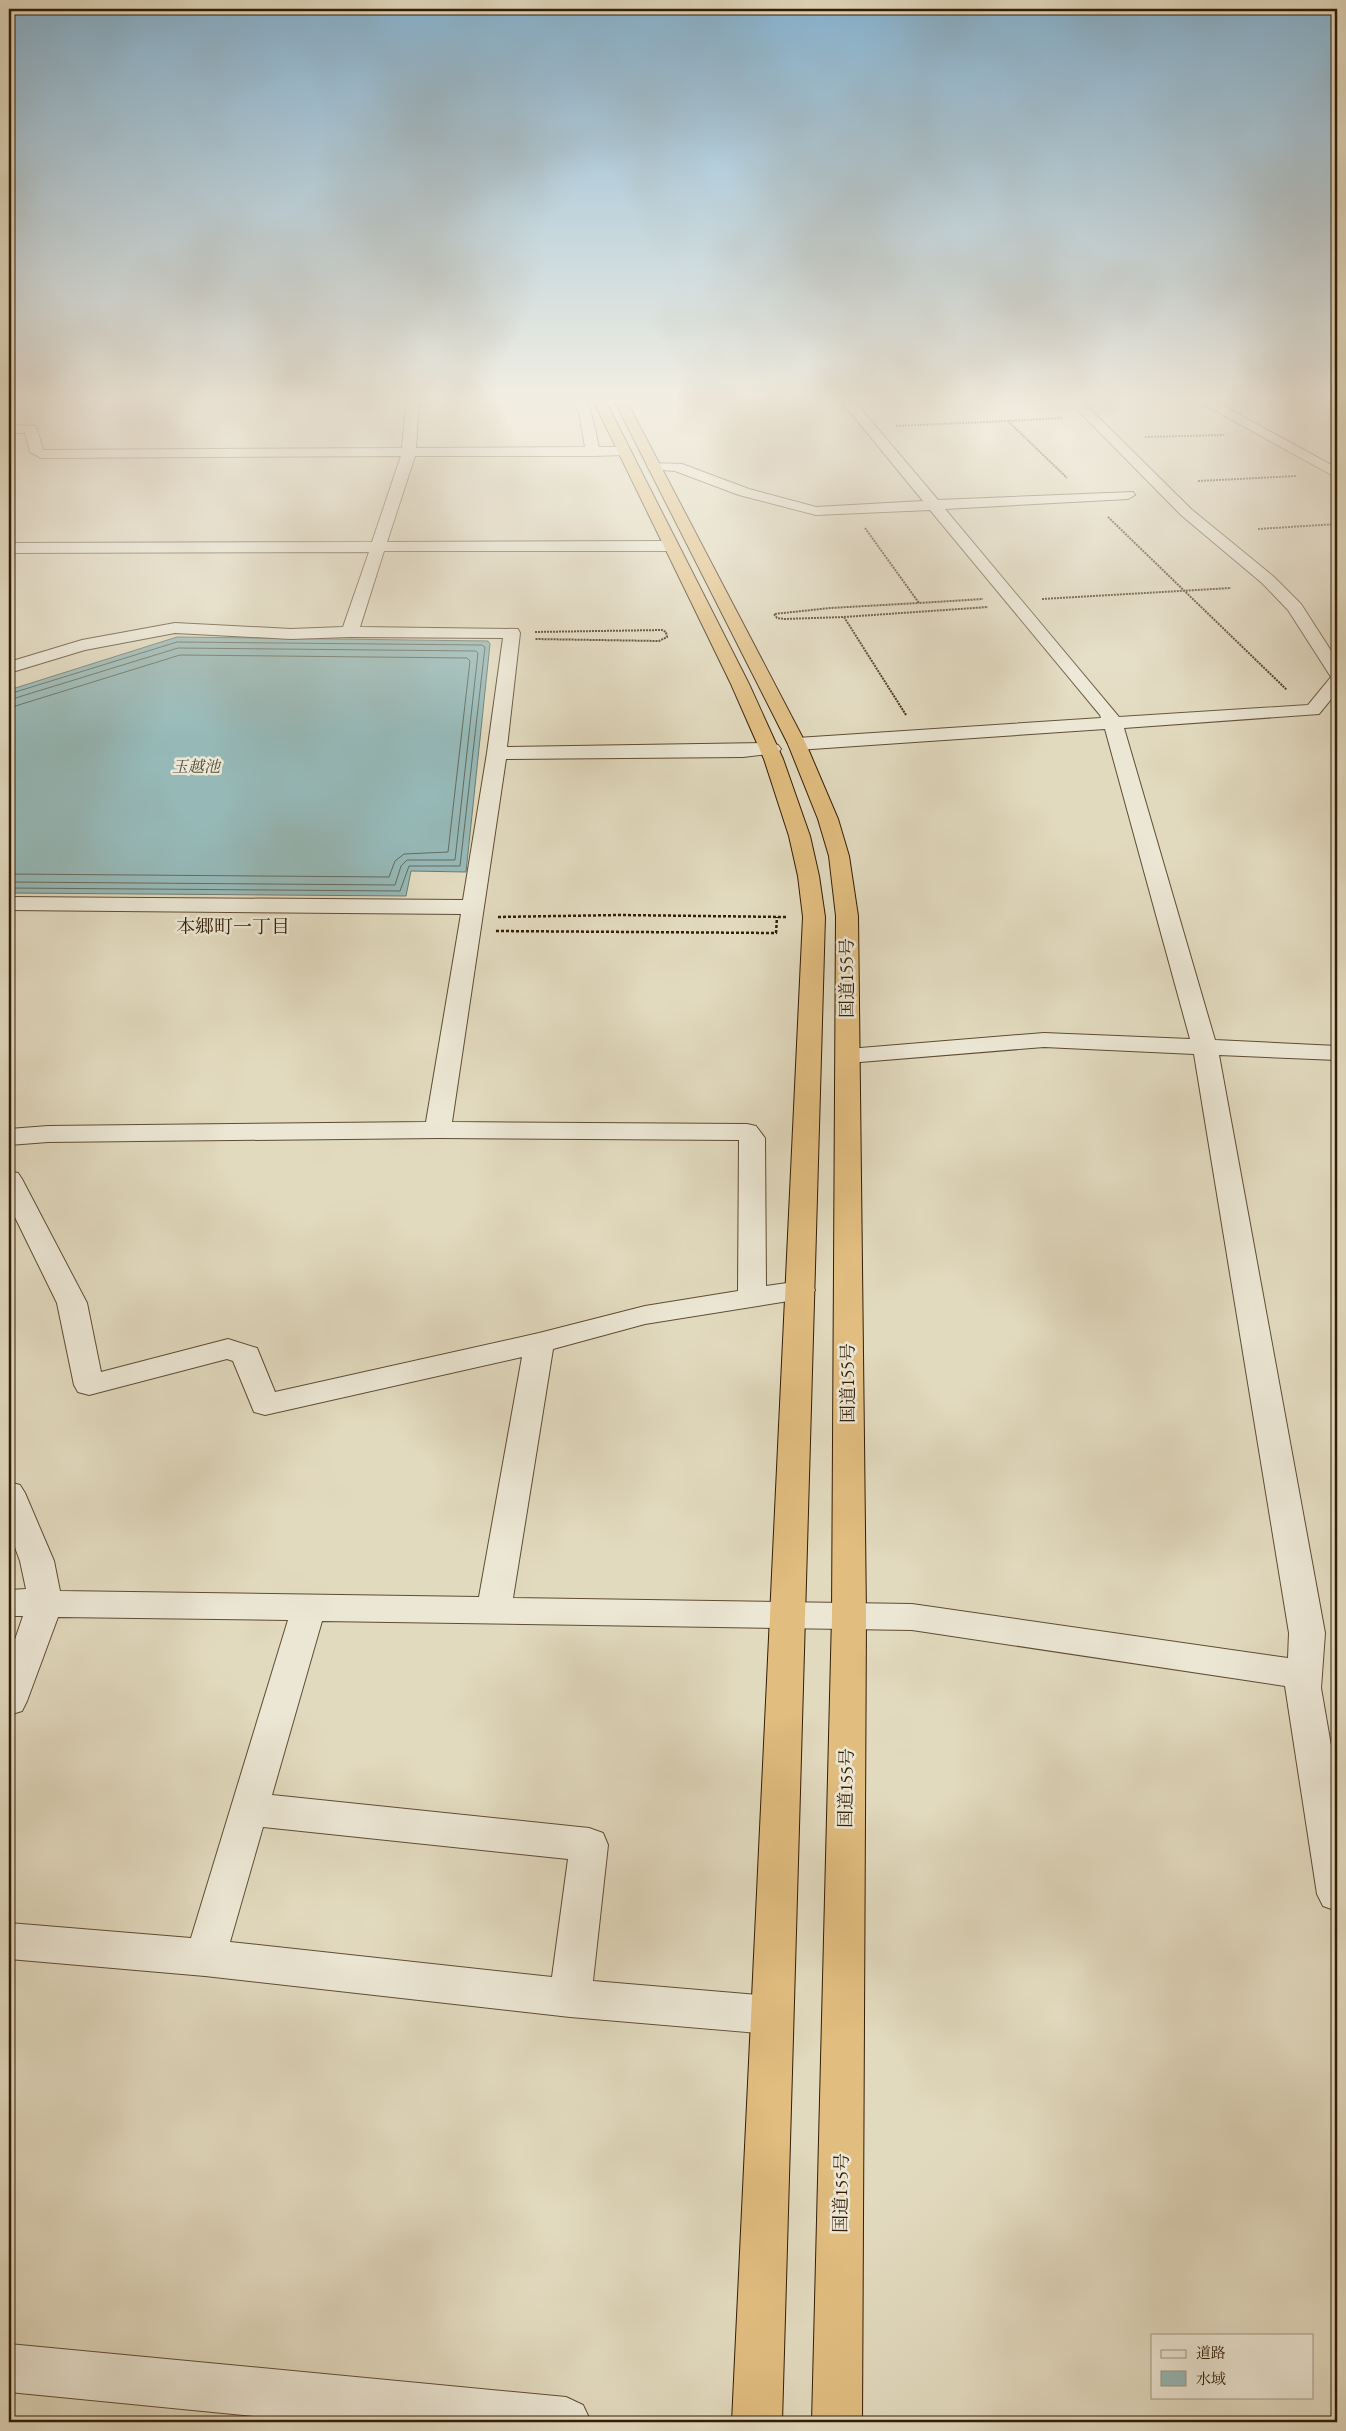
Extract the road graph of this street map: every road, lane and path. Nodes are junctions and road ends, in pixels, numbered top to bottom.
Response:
1 (390, 509) edge
2 (653, 509) edge
3 (674, 509) edge
4 (827, 509) edge
5 (860, 509) edge
6 (936, 509) edge
7 (1098, 509) edge
8 (1183, 509) edge
9 (851, 510) junction
10 (1337, 524) edge
11 (1258, 528) dead end
12 (671, 546) junction
13 (377, 547) junction
14 (9, 548) edge
15 (1231, 588) dead end
16 (1183, 591) junction
17 (1014, 601) junction
18 (919, 603) junction
19 (844, 617) junction
20 (350, 632) junction
21 (511, 636) junction
22 (9, 668) edge
23 (1337, 674) edge
24 (1337, 681) edge
25 (1306, 710) junction
26 (1113, 723) junction
27 (920, 737) junction
28 (784, 746) junction
29 (497, 753) junction
30 (9, 904) edge
31 (777, 917) junction
32 (814, 917) junction
33 (470, 918) junction
34 (1205, 1048) junction
35 (1337, 1053) edge
36 (848, 1056) junction
37 (438, 1130) junction
38 (9, 1137) edge
39 (9, 1179) edge
40 (801, 1290) junction
41 (752, 1297) junction
42 (539, 1343) junction
43 (9, 1493) edge
44 (9, 1602) edge
45 (43, 1602) junction
46 (309, 1607) junction
47 (494, 1610) junction
48 (786, 1615) junction
49 (848, 1616) junction
50 (1304, 1687) junction
51 (9, 1700) edge
52 (249, 1808) junction
53 (1337, 1894) edge
54 (9, 1941) edge
55 (204, 1958) junction
56 (570, 1998) junction
57 (771, 2015) junction
58 (9, 2368) edge
59 (566, 2422) edge
60 (757, 2422) edge
61 (838, 2422) edge

1 - 13 street
2 - 12 highway, 国道155号
3 - 28 highway, 国道155号
4 - 9 street
5 - 9 street
6 - 17 street
7 - 16 path
8 - 23 street
9 - 18 path
10 - 11 path
12 - 13 street
12 - 28 highway, 国道155号
13 - 14 street
13 - 20 street
15 - 16 path
16 - 17 path
16 - 25 path
17 - 18 path
17 - 19 path
17 - 26 street
18 - 19 path
19 - 27 path
20 - 21 street
20 - 22 street
21 - 21 path
21 - 29 street
24 - 25 street
25 - 26 street
26 - 27 street
26 - 34 street
27 - 28 street
28 - 29 street
28 - 32 highway, 国道155号
28 - 36 highway, 国道155号
29 - 33 street
30 - 33 street
31 - 32 path
31 - 33 path
31 - 33 path
32 - 40 highway, 国道155号
33 - 37 street
34 - 35 street
34 - 36 street
34 - 50 street
36 - 49 highway, 国道155号
37 - 38 street
37 - 41 street
39 - 42 street
40 - 41 street
40 - 48 highway, 国道155号
41 - 42 street
42 - 47 street
43 - 45 street
44 - 45 street
45 - 46 street
45 - 51 street
46 - 47 street
46 - 52 street
47 - 48 street
48 - 49 street
48 - 57 highway, 国道155号
49 - 50 street
49 - 61 highway, 国道155号
50 - 53 street
52 - 55 street
52 - 56 street
54 - 55 street
55 - 56 street
56 - 57 street
57 - 60 highway, 国道155号
58 - 59 street

